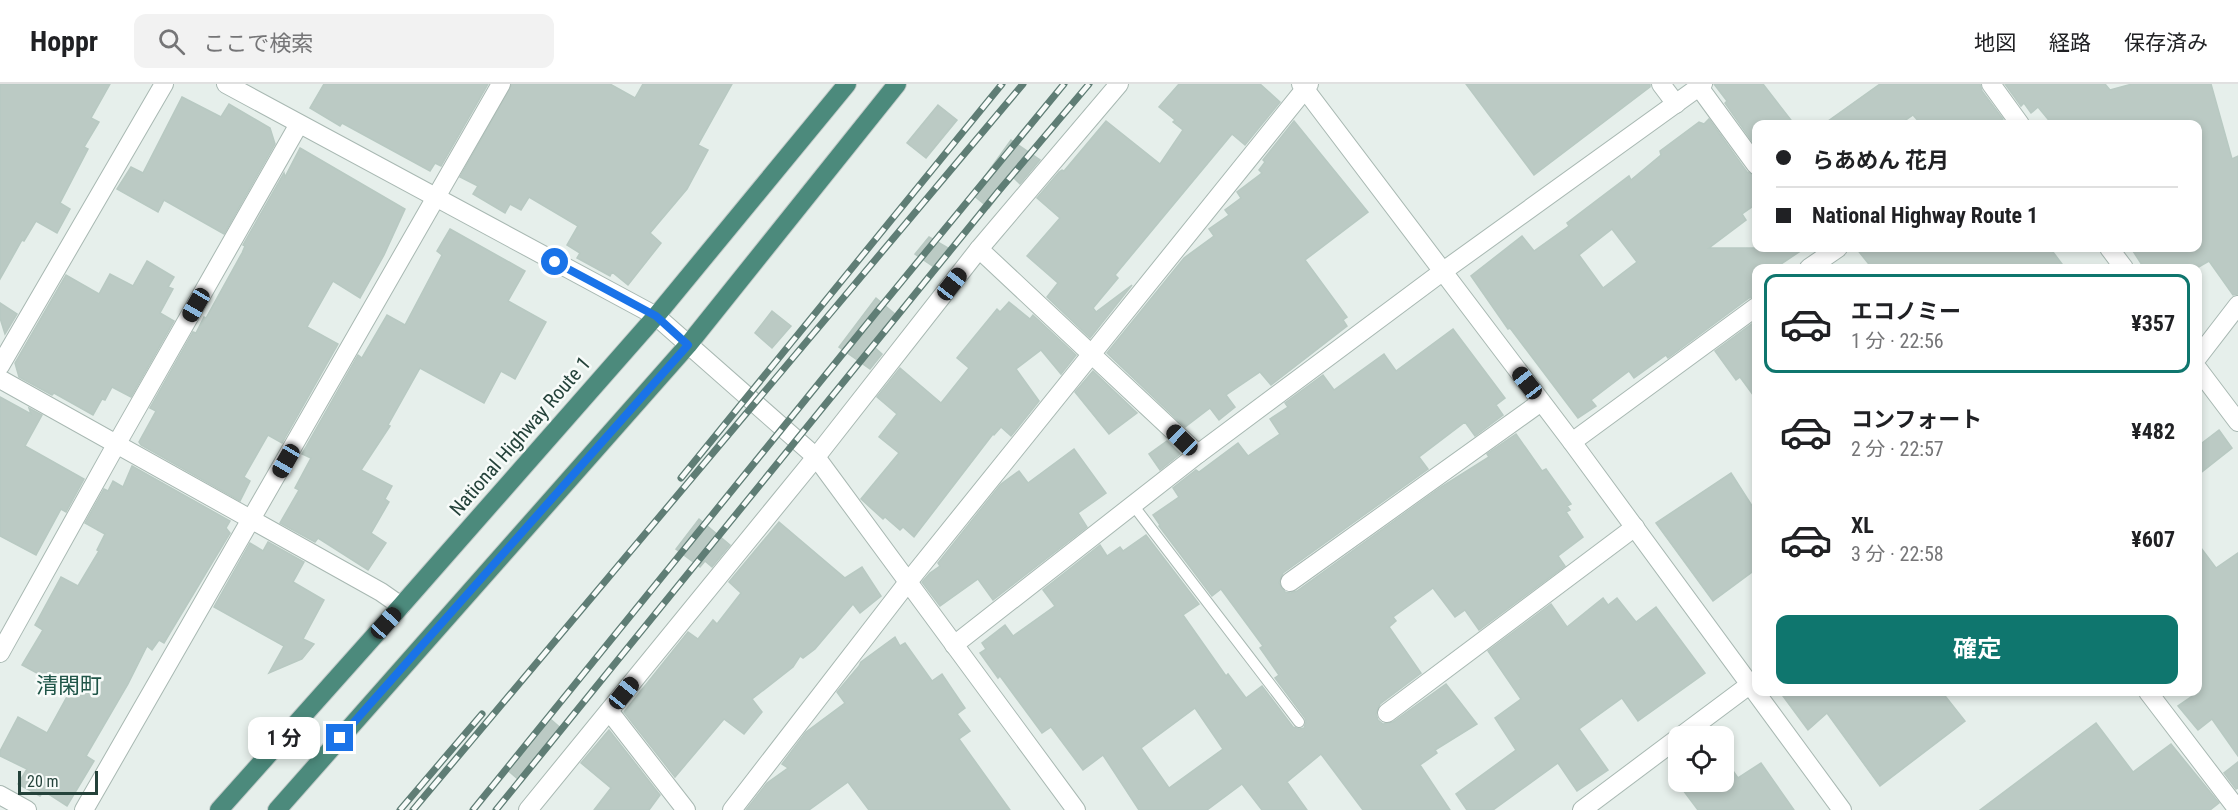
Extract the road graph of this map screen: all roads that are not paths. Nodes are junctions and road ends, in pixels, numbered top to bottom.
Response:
1 (164, 84) edge
2 (226, 84) edge
3 (501, 84) edge
4 (847, 84) edge
5 (1119, 84) edge
6 (1661, 84) edge
7 (1991, 84) edge
8 (895, 85) edge
9 (1701, 85) edge
10 (1305, 86) edge
11 (1676, 104) junction
12 (2013, 120) edge
13 (299, 124) junction
14 (1752, 159) edge
15 (437, 198) junction
16 (979, 249) junction
17 (1828, 255) edge
18 (1815, 264) edge
19 (1442, 272) junction
20 (2238, 305) edge
21 (1752, 310) edge
22 (656, 316) junction
23 (688, 345) junction
24 (2202, 352) edge
25 (1092, 355) junction
26 (0, 366) edge
27 (2202, 374) edge
28 (0, 379) edge
29 (1541, 402) junction
30 (2238, 422) edge
31 (1572, 442) junction
32 (116, 445) junction
33 (1198, 454) junction
34 (816, 458) junction
35 (1133, 505) junction
36 (251, 521) junction
37 (1635, 527) junction
38 (908, 582) junction
39 (1290, 582) dead end
40 (401, 606) junction
41 (954, 645) junction
42 (0, 653) edge
43 (1752, 682) edge
44 (1752, 684) edge
45 (1762, 696) edge
46 (2151, 696) edge
47 (609, 711) junction
48 (1387, 713) dead end
49 (1299, 722) dead end
50 (1695, 726) edge
51 (1668, 746) edge
52 (0, 795) edge
53 (27, 810) edge
54 (84, 810) edge
55 (219, 810) edge
56 (277, 810) edge
57 (528, 810) edge
58 (686, 810) edge
59 (732, 810) edge
60 (1076, 810) edge
61 (1582, 810) edge
62 (1842, 810) edge
63 (2238, 810) edge

1 - 26 street
2 - 13 street
3 - 15 street
4 - 22 highway, National Highway Route 1
5 - 16 street
6 - 11 street
7 - 12 street
8 - 23 highway
9 - 11 street
9 - 14 street
10 - 19 street
10 - 25 street
11 - 19 street
13 - 15 street
13 - 32 street
15 - 22 street
15 - 36 street
16 - 25 street
16 - 34 street
17 - 18 street
19 - 29 street
19 - 33 street
20 - 24 street
21 - 31 street
22 - 23 street
22 - 40 highway, National Highway Route 1
23 - 34 street
23 - 56 highway
25 - 33 street
25 - 38 street
27 - 30 street
28 - 32 street
29 - 31 street
29 - 39 street
31 - 37 street
32 - 36 street
32 - 42 street
33 - 35 street
34 - 38 street
34 - 47 street
35 - 41 street
35 - 49 lane
36 - 40 street
36 - 54 street
37 - 43 street
37 - 48 street
38 - 41 street
38 - 59 street
40 - 55 highway, National Highway Route 1
41 - 60 street
44 - 50 street
45 - 62 street
46 - 63 street
47 - 57 street
47 - 58 street
51 - 61 street
52 - 53 street

